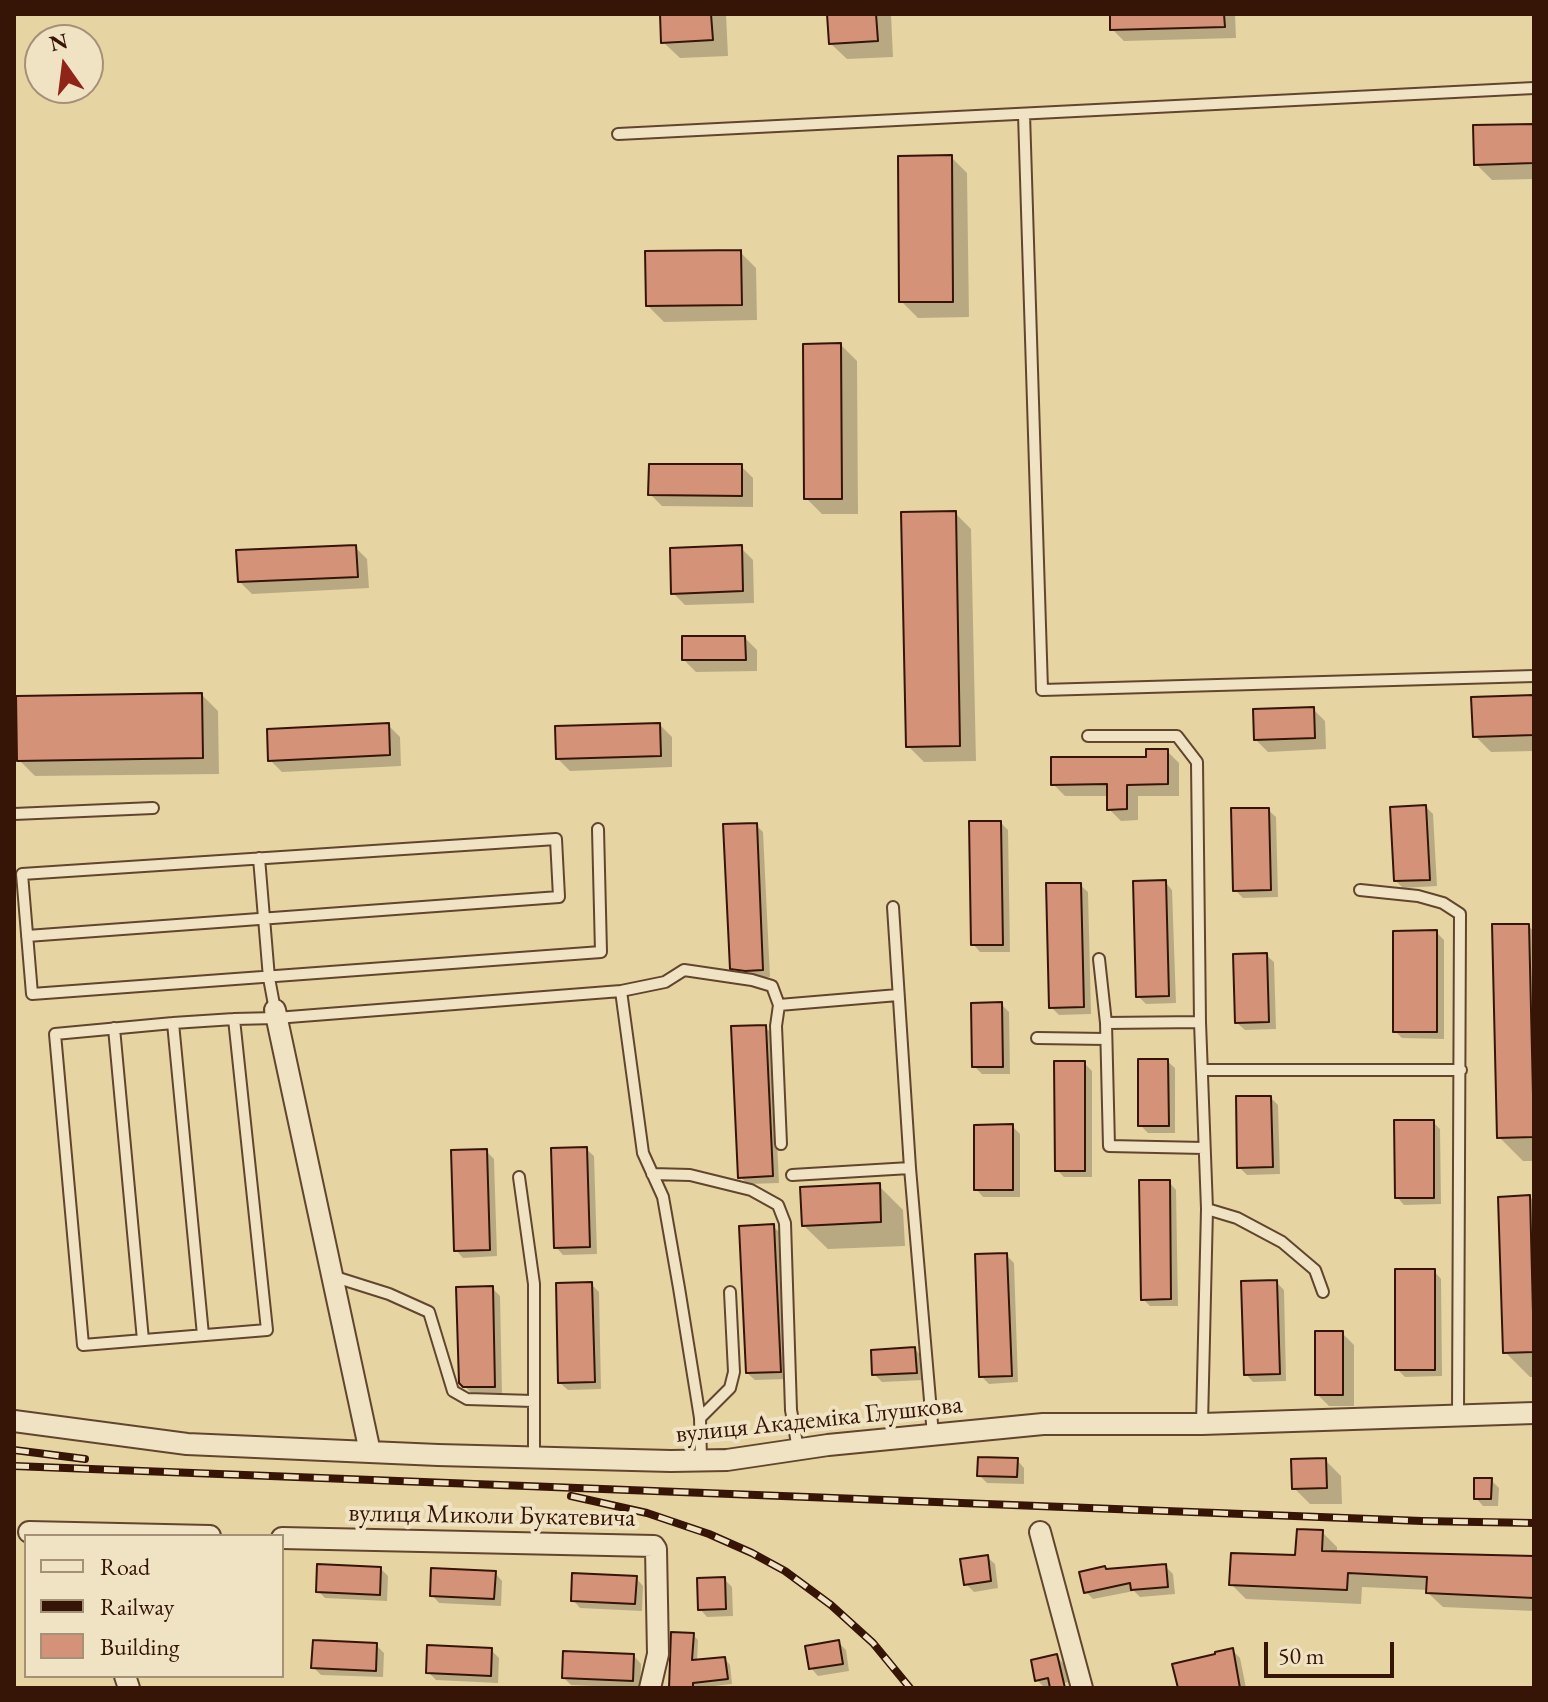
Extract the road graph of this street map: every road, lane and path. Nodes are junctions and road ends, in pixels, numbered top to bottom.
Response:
1 (1534, 88) edge
2 (1024, 114) junction
3 (618, 134) dead end
4 (1534, 676) edge
5 (1088, 736) dead end
6 (153, 808) dead end
7 (14, 814) edge
8 (598, 829) dead end
9 (259, 858) junction
10 (1360, 890) dead end
11 (893, 907) dead end
12 (265, 919) junction
13 (27, 936) junction
14 (1099, 959) dead end
15 (269, 978) junction
16 (621, 991) junction
17 (898, 995) junction
18 (779, 1005) junction
19 (276, 1014) junction
20 (234, 1019) junction
21 (1200, 1022) junction
22 (173, 1023) junction
23 (1106, 1023) junction
24 (114, 1028) junction
25 (1037, 1038) dead end
26 (1106, 1039) junction
27 (1202, 1070) junction
28 (1461, 1070) junction
29 (781, 1144) dead end
30 (1204, 1148) junction
31 (910, 1168) junction
32 (652, 1174) junction
33 (792, 1175) dead end
34 (519, 1177) dead end
35 (1207, 1209) junction
36 (332, 1276) junction
37 (730, 1292) dead end
38 (1323, 1292) dead end
39 (203, 1335) junction
40 (143, 1340) junction
41 (533, 1401) junction
42 (1534, 1413) edge
43 (1458, 1416) junction
44 (700, 1418) junction
45 (14, 1421) edge
46 (1202, 1424) junction
47 (933, 1435) junction
48 (798, 1449) junction
49 (370, 1452) junction
50 (534, 1458) junction
51 (701, 1460) junction
52 (29, 1532) dead end
53 (1040, 1532) dead end
54 (82, 1534) edge
55 (284, 1538) edge
56 (650, 1688) edge
57 (1082, 1688) edge

1 - 2 lane
2 - 3 lane
2 - 4 lane
5 - 21 lane
6 - 7 lane
8 - 15 lane
9 - 12 lane
9 - 12 lane
9 - 13 lane
10 - 28 lane
11 - 17 lane
12 - 13 lane
12 - 15 lane
13 - 15 lane
14 - 23 lane
15 - 19 lane
16 - 18 lane
16 - 19 lane
16 - 32 lane
17 - 18 lane
17 - 31 lane
18 - 29 lane
19 - 20 lane
19 - 36 street
20 - 22 lane
20 - 39 lane
21 - 23 lane
21 - 27 lane
22 - 24 lane
22 - 39 lane
23 - 26 lane
24 - 40 lane
24 - 40 lane
25 - 26 lane
26 - 30 lane
27 - 28 lane
27 - 30 lane
28 - 43 lane
30 - 35 lane
31 - 33 lane
31 - 47 lane
32 - 44 lane
32 - 48 lane
34 - 41 lane
35 - 38 lane
35 - 46 lane
36 - 41 lane
36 - 49 street
37 - 44 lane
39 - 40 lane
41 - 50 lane
42 - 43 street, вулиця Академіка Глушкова
43 - 46 street, вулиця Академіка Глушкова
44 - 51 lane
45 - 49 street, вулиця Академіка Глушкова
46 - 47 street, вулиця Академіка Глушкова
47 - 48 street, вулиця Академіка Глушкова
48 - 51 street, вулиця Академіка Глушкова
49 - 50 street, вулиця Академіка Глушкова
50 - 51 street, вулиця Академіка Глушкова
52 - 54 street
53 - 57 street
55 - 56 street, вулиця Миколи Букатевича

